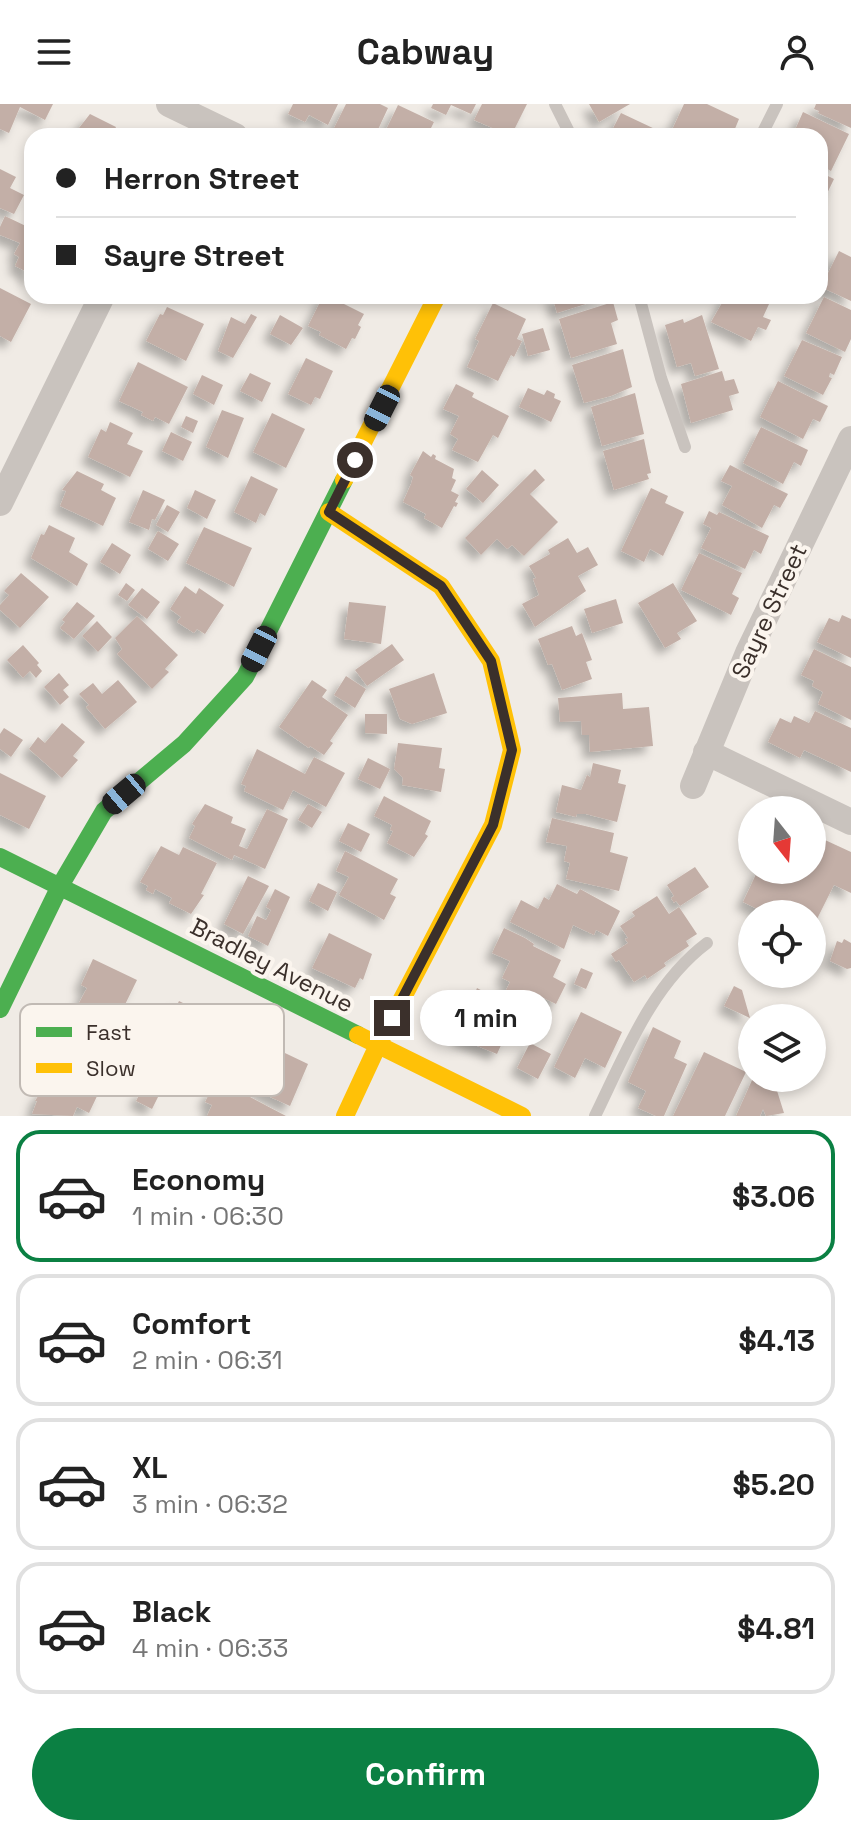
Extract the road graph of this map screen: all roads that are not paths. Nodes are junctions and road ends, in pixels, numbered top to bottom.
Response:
1 (555, 104) edge
2 (777, 104) edge
3 (180, 118) edge
4 (211, 128) edge
5 (567, 128) edge
6 (765, 128) edge
7 (98, 304) edge
8 (433, 304) edge
9 (641, 304) edge
10 (851, 439) edge
11 (685, 447) dead end
12 (0, 503) edge
13 (329, 512) junction
14 (706, 752) junction
15 (693, 786) dead end
16 (851, 822) edge
17 (0, 857) edge
18 (60, 886) junction
19 (707, 943) dead end
20 (0, 1009) edge
21 (378, 1045) junction
22 (345, 1116) edge
23 (522, 1116) edge
24 (595, 1116) edge

1 - 5 lane
2 - 6 lane
3 - 4 street
7 - 12 street
8 - 13 street
9 - 11 lane
10 - 14 street, Sayre Street
13 - 18 street
13 - 21 street
14 - 15 street, Sayre Street
14 - 16 street
17 - 18 street, Bradley Avenue
18 - 20 street
18 - 21 street, Bradley Avenue
19 - 24 lane
21 - 22 street
21 - 23 street, Bradley Avenue

